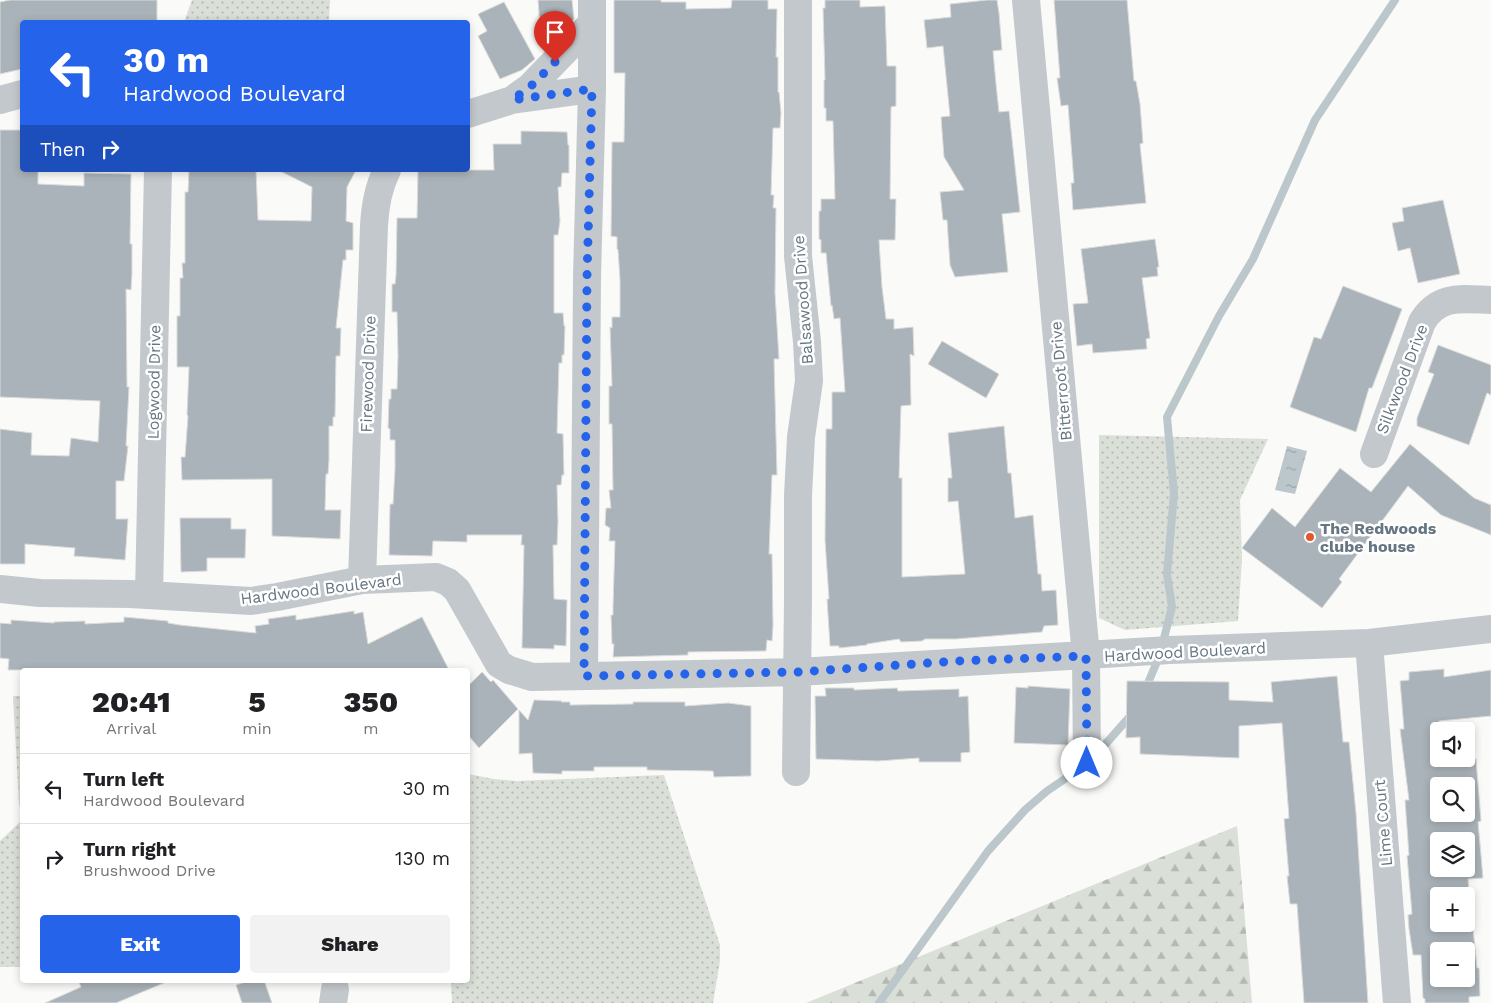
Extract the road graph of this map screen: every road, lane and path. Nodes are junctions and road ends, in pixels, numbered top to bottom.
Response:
1 (798, 0) edge
2 (1026, 0) edge
3 (592, 12) edge
4 (592, 89) junction
5 (20, 95) edge
6 (0, 100) edge
7 (512, 100) junction
8 (470, 113) edge
9 (158, 172) edge
10 (386, 172) edge
11 (1491, 300) edge
12 (1374, 454) dead end
13 (362, 580) junction
14 (0, 589) edge
15 (149, 595) junction
16 (1491, 629) edge
17 (1368, 643) junction
18 (1086, 656) junction
19 (798, 672) junction
20 (584, 676) junction
21 (1087, 763) dead end
22 (796, 772) dead end
23 (1397, 1003) edge

1 - 19 street, Balsawood Drive
2 - 18 street, Bitterroot Drive
3 - 4 street
3 - 7 street
4 - 7 street
4 - 20 street
5 - 6 street
7 - 8 street
9 - 15 street, Logwood Drive
10 - 13 street, Firewood Drive
11 - 12 street, Silkwood Drive
13 - 15 street, Hardwood Boulevard
13 - 20 street, Hardwood Boulevard
14 - 15 street, Hardwood Boulevard
16 - 17 street, Hardwood Boulevard
17 - 18 street, Hardwood Boulevard
17 - 23 street, Lime Court
18 - 19 street, Hardwood Boulevard
18 - 21 street, Bitterroot Drive
19 - 20 street, Hardwood Boulevard
19 - 22 street, Balsawood Drive

